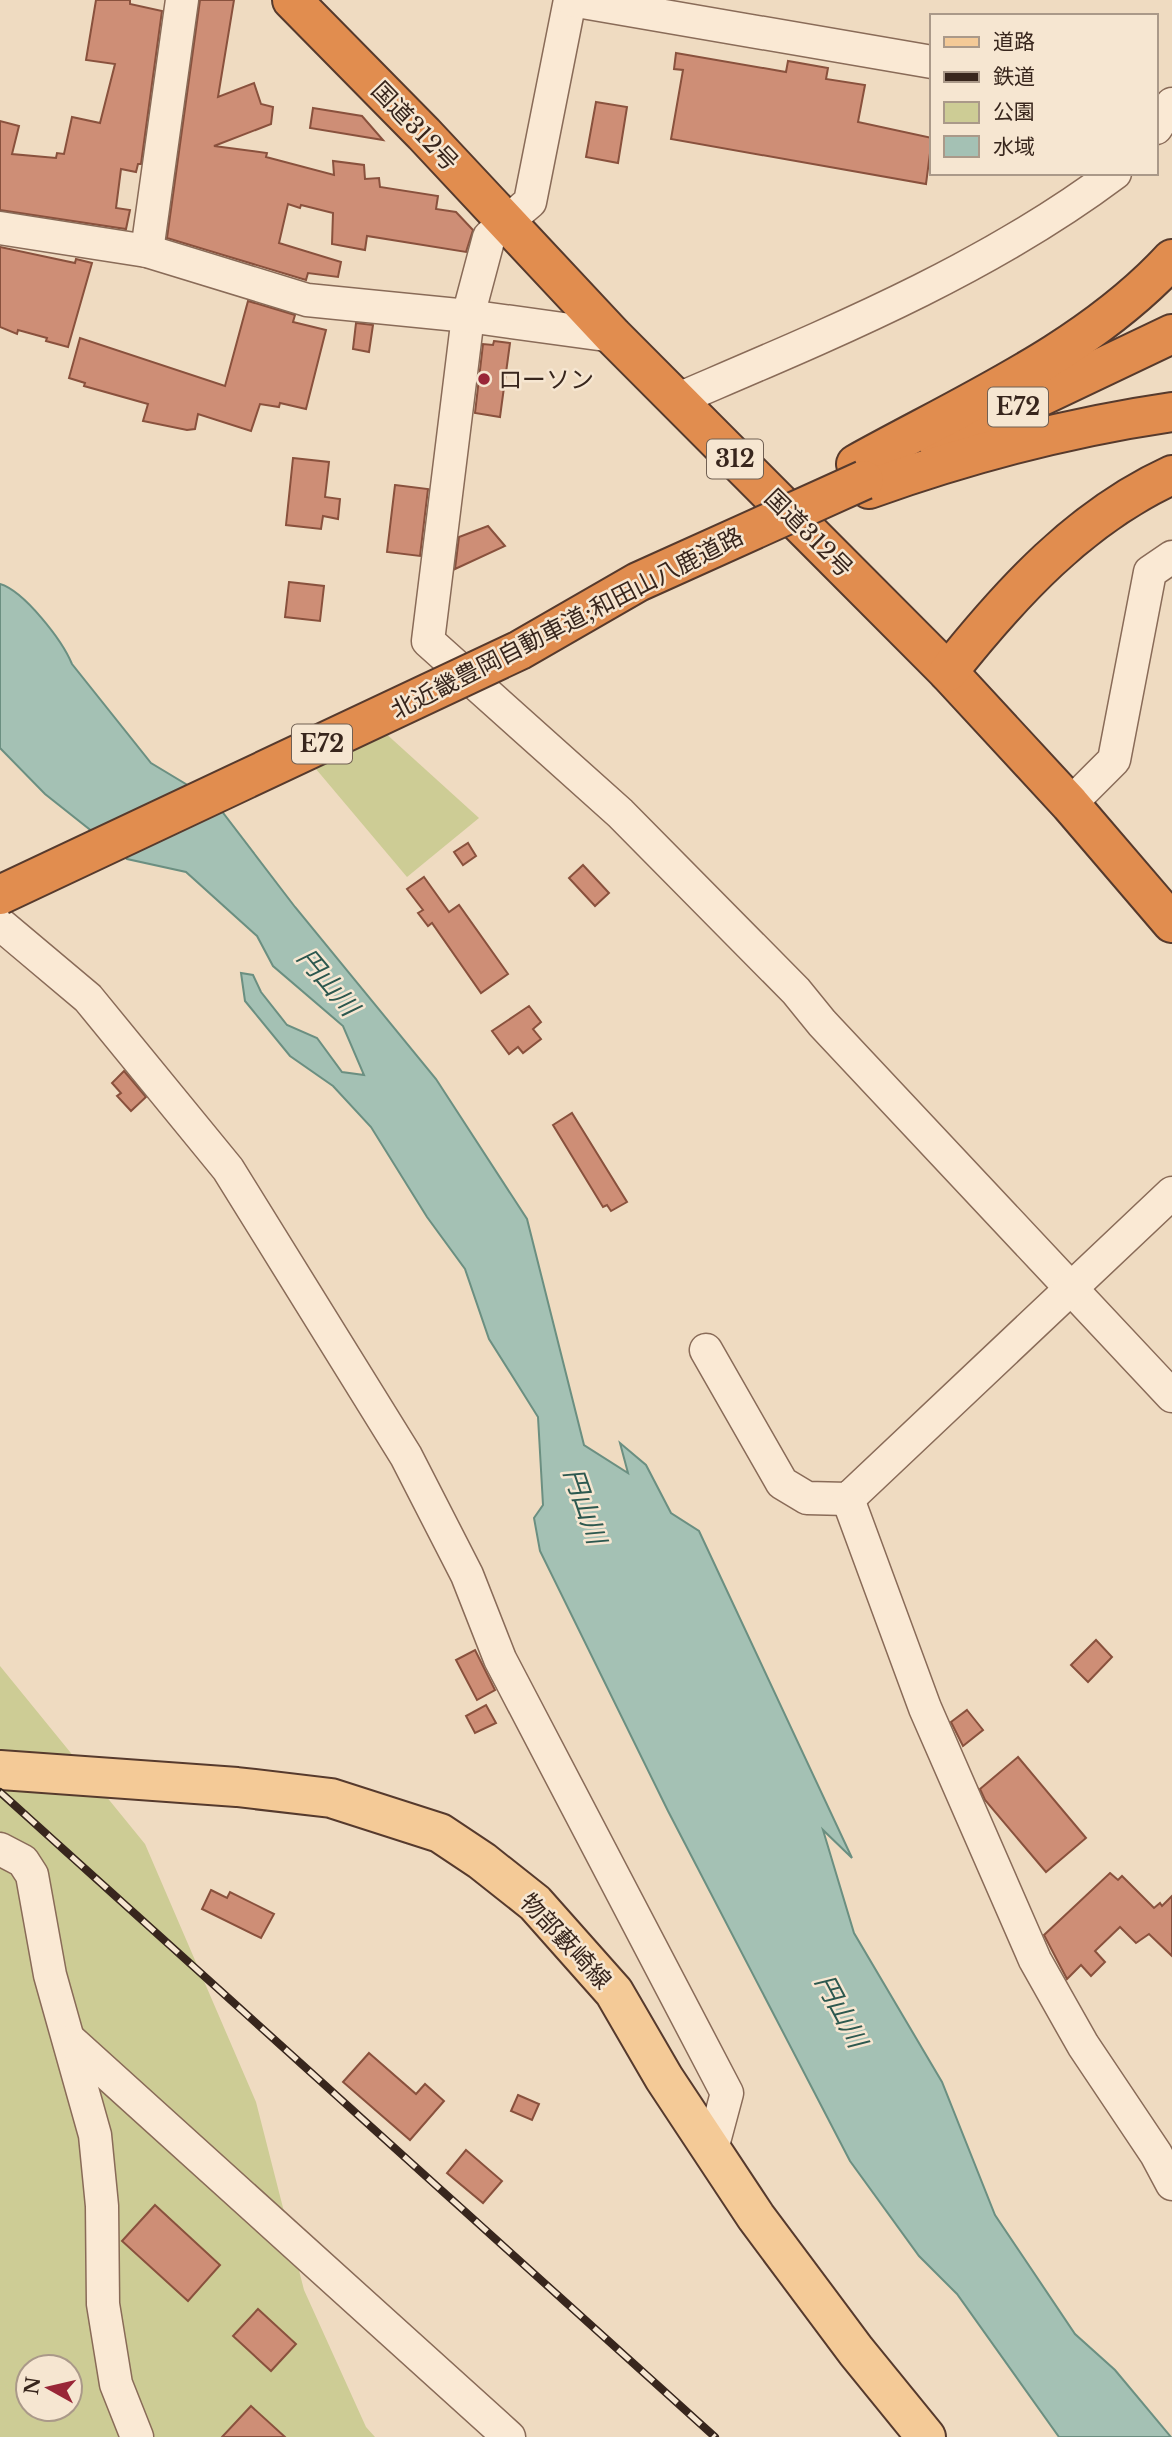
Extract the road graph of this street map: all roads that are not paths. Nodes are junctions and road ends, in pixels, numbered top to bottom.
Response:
1 (182, 0) edge
2 (292, 0) edge
3 (571, 0) edge
4 (930, 62) edge
5 (1172, 104) edge
6 (1158, 125) edge
7 (1112, 175) edge
8 (505, 222) junction
9 (0, 228) edge
10 (147, 251) junction
11 (1172, 259) edge
12 (468, 316) junction
13 (1172, 334) edge
14 (613, 336) junction
15 (676, 400) junction
16 (1172, 412) edge
17 (1172, 475) edge
18 (863, 478) junction
19 (1172, 497) edge
20 (1172, 557) edge
21 (520, 650) junction
22 (948, 672) junction
23 (1070, 804) junction
24 (0, 895) edge
25 (1172, 923) edge
26 (0, 924) edge
27 (1172, 1193) edge
28 (1070, 1287) junction
29 (706, 1350) dead end
30 (1172, 1396) edge
31 (848, 1499) junction
32 (5, 1770) edge
33 (0, 1849) edge
34 (71, 2041) junction
35 (712, 2149) junction
36 (1172, 2184) edge
37 (136, 2437) edge
38 (509, 2437) edge
39 (926, 2437) edge

1 - 10 street
2 - 8 highway, 国道312号 / 312
3 - 4 street
3 - 8 street
5 - 6 street
7 - 15 street
8 - 12 street
8 - 14 highway, 国道312号 / 312
9 - 10 street
10 - 12 street
11 - 18 highway
12 - 14 street
12 - 28 street
13 - 18 highway, E72
14 - 15 highway, 国道312号 / 312
15 - 22 highway, 国道312号 / 312
16 - 18 highway
17 - 22 highway
18 - 21 highway, 北近畿豊岡自動車道;和田山八鹿道路 / E72, bridge
18 - 21 highway, bridge
19 - 22 highway
20 - 23 street
21 - 24 highway, 北近畿豊岡自動車道;和田山八鹿道路 / E72, bridge
22 - 23 highway, 国道312号 / 312
23 - 25 highway, 国道312号 / 312
26 - 35 street
27 - 28 street
28 - 30 street
28 - 31 street
29 - 31 street
31 - 36 street
32 - 35 main road, 物部藪崎線
33 - 34 street
34 - 37 street
34 - 38 street
35 - 39 main road, 物部藪崎線

